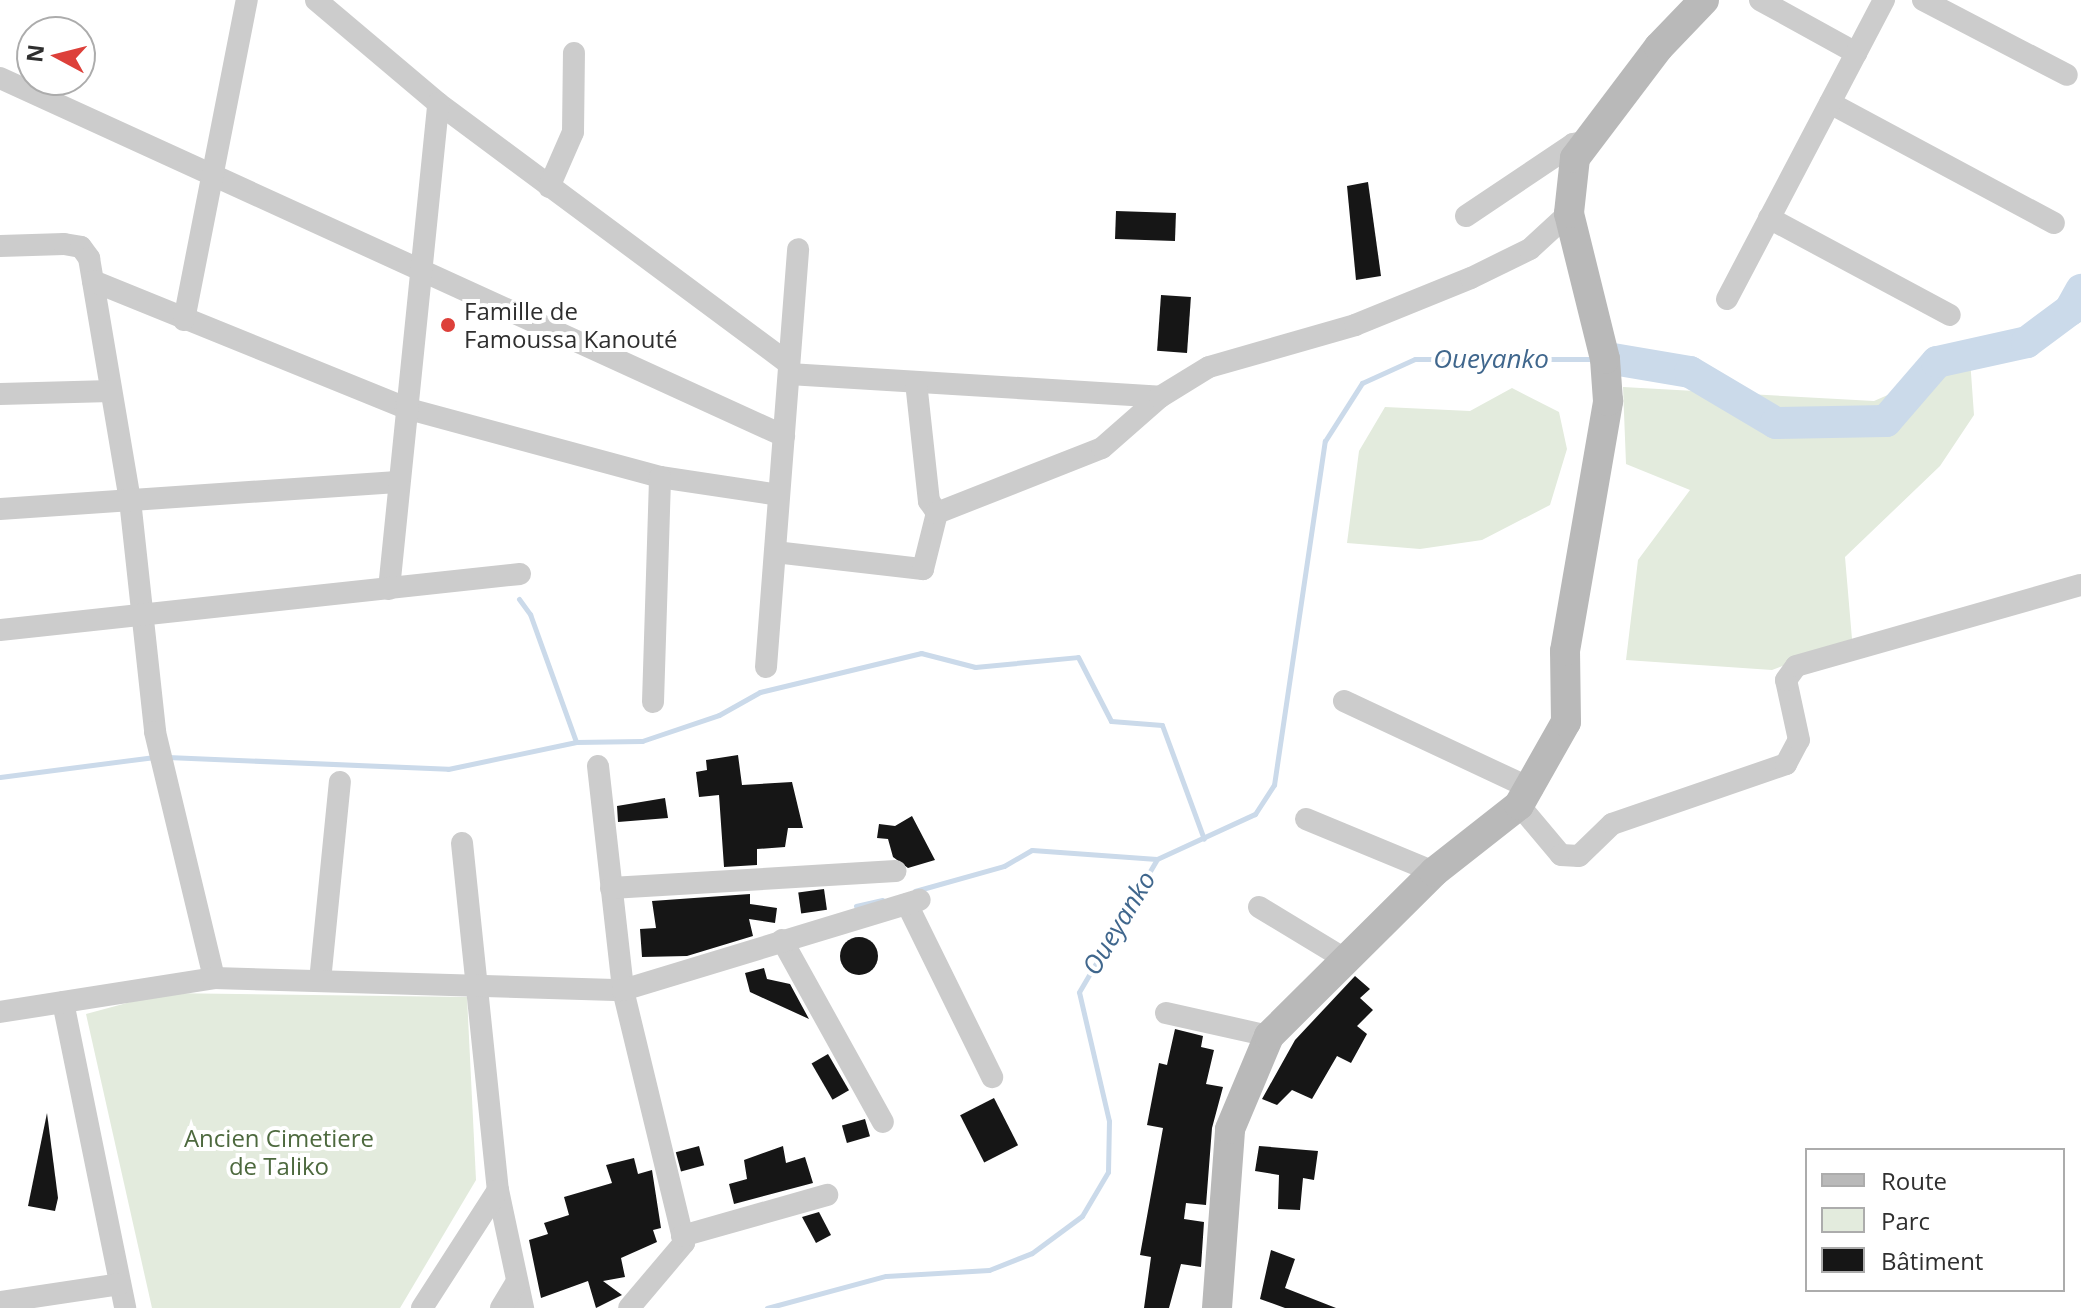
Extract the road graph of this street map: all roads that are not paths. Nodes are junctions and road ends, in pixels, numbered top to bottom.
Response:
1 (316, 0) edge
2 (1704, 0) edge
3 (1760, 0) edge
4 (1884, 0) edge
5 (1923, 0) edge
6 (240, 2) edge
7 (574, 53) dead end
8 (1856, 53) junction
9 (2067, 75) dead end
10 (0, 78) edge
11 (438, 103) junction
12 (1830, 103) junction
13 (1588, 141) junction
14 (211, 170) junction
15 (549, 187) junction
16 (1569, 213) junction
17 (1466, 216) dead end
18 (1769, 218) junction
19 (2054, 223) dead end
20 (0, 246) edge
21 (798, 249) dead end
22 (422, 271) junction
23 (93, 281) junction
24 (1727, 299) dead end
25 (1950, 315) dead end
26 (184, 320) junction
27 (789, 369) junction
28 (916, 382) junction
29 (111, 391) junction
30 (0, 394) edge
31 (1160, 397) junction
32 (405, 408) junction
33 (784, 436) junction
34 (660, 477) junction
35 (397, 482) junction
36 (779, 495) junction
37 (130, 500) junction
38 (0, 509) edge
39 (937, 513) junction
40 (775, 552) junction
41 (520, 574) dead end
42 (2081, 585) edge
43 (389, 589) junction
44 (142, 616) junction
45 (0, 630) edge
46 (766, 667) dead end
47 (1344, 701) dead end
48 (653, 702) dead end
49 (598, 766) dead end
50 (340, 782) dead end
51 (1525, 797) junction
52 (1306, 819) dead end
53 (462, 843) dead end
54 (895, 871) dead end
55 (1434, 872) junction
56 (611, 888) junction
57 (1259, 907) dead end
58 (782, 940) junction
59 (1348, 961) junction
60 (214, 978) junction
61 (320, 981) junction
62 (477, 986) junction
63 (623, 990) junction
64 (63, 1002) junction
65 (0, 1012) edge
66 (1166, 1013) dead end
67 (1269, 1036) junction
68 (992, 1077) dead end
69 (883, 1122) dead end
70 (498, 1190) junction
71 (827, 1195) dead end
72 (682, 1236) junction
73 (517, 1281) junction
74 (120, 1284) junction
75 (5, 1303) edge
76 (125, 1308) edge
77 (422, 1308) edge
78 (501, 1308) edge
79 (523, 1308) edge
80 (629, 1308) edge
81 (1217, 1308) edge

1 - 11 street
2 - 13 street
3 - 8 street
4 - 8 street
5 - 9 street
6 - 14 street
7 - 15 street
8 - 12 street
10 - 14 street
11 - 15 street
11 - 22 street
12 - 18 street
12 - 19 street
13 - 16 street
13 - 17 street
14 - 22 street
14 - 26 street
15 - 27 street
16 - 31 street
16 - 51 street
18 - 24 street
18 - 25 street
20 - 23 street
21 - 27 street
22 - 32 street
22 - 33 street
23 - 26 street
23 - 29 street
26 - 32 street
27 - 28 street
27 - 33 street
28 - 31 street
28 - 39 street
29 - 30 street
29 - 37 street
31 - 39 street
32 - 34 street
32 - 35 street
33 - 36 street
34 - 36 street
34 - 48 street
35 - 37 street
35 - 43 street
36 - 40 street
37 - 38 street
37 - 44 street
39 - 40 street
40 - 46 street
41 - 43 street
42 - 51 street
43 - 44 street
44 - 45 street
44 - 60 street
47 - 51 street
49 - 56 street
50 - 61 street
51 - 55 street
52 - 55 street
53 - 62 street
54 - 56 street
55 - 59 street
56 - 63 street
57 - 59 street
58 - 63 street
58 - 68 street
58 - 69 street
59 - 67 street
60 - 61 street
60 - 64 street
61 - 62 street
62 - 63 street
62 - 70 street
63 - 72 street
64 - 65 street
64 - 74 street
66 - 67 street
67 - 81 street
70 - 73 street
70 - 77 street
71 - 72 street
72 - 80 street
73 - 78 street
73 - 79 street
74 - 75 street
74 - 76 street

